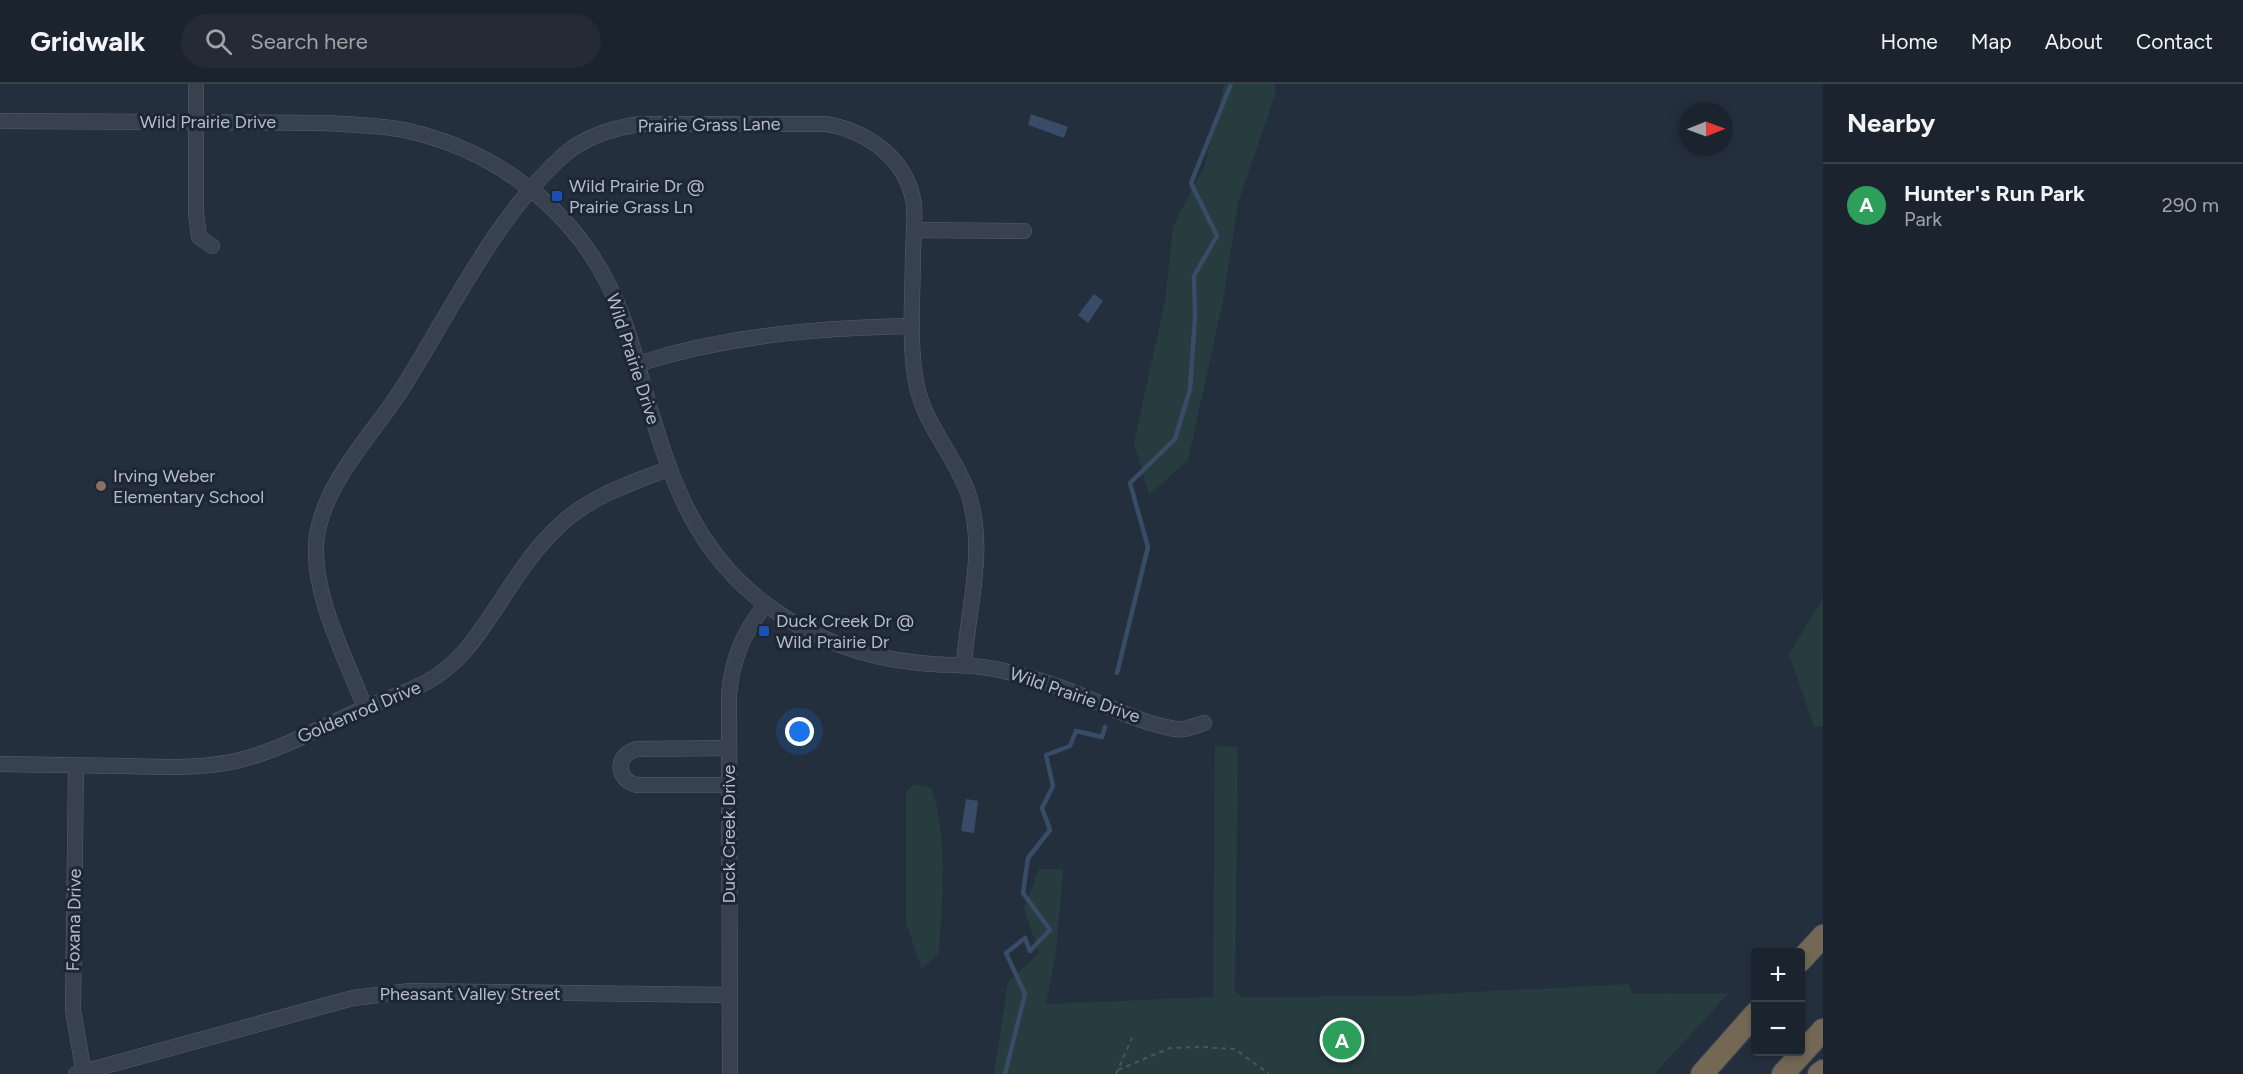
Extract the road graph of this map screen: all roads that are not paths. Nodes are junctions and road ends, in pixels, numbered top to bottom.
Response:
1 (196, 84) edge
2 (0, 122) edge
3 (196, 122) junction
4 (532, 190) junction
5 (914, 230) junction
6 (1024, 231) dead end
7 (212, 246) dead end
8 (912, 326) junction
9 (637, 364) junction
10 (668, 469) junction
11 (766, 604) junction
12 (964, 664) junction
13 (366, 708) junction
14 (1204, 723) dead end
15 (729, 748) junction
16 (0, 764) edge
17 (76, 765) junction
18 (729, 785) junction
19 (1823, 936) edge
20 (1823, 947) edge
21 (1805, 956) edge
22 (1805, 966) edge
23 (730, 995) junction
24 (1751, 1018) edge
25 (1751, 1024) edge
26 (1823, 1030) edge
27 (1823, 1071) edge
28 (82, 1073) edge
29 (730, 1074) edge
30 (1704, 1074) edge
31 (1783, 1074) edge
32 (1820, 1074) edge

1 - 3 street
2 - 3 street, Wild Prairie Drive
3 - 4 street, Wild Prairie Drive
3 - 7 street
4 - 5 street, Prairie Grass Lane
4 - 9 street, Wild Prairie Drive
4 - 13 street, Prairie Grass Lane
5 - 6 street
5 - 8 street, Prairie Grass Lane
8 - 9 street
8 - 12 street, Prairie Grass Lane
9 - 10 street, Wild Prairie Drive
10 - 11 street, Wild Prairie Drive
10 - 13 street, Goldenrod Drive
11 - 12 street, Wild Prairie Drive
11 - 15 street, Duck Creek Drive
12 - 14 street, Wild Prairie Drive
13 - 17 street, Goldenrod Drive
15 - 18 street, Duck Creek Drive
15 - 18 street
16 - 17 street, Goldenrod Drive
17 - 28 street, Foxana Drive
18 - 23 street, Duck Creek Drive
19 - 21 highway
20 - 22 highway
23 - 28 street, Pheasant Valley Street
23 - 29 street, Duck Creek Drive
24 - 30 highway
25 - 30 highway
26 - 31 highway
27 - 32 highway

